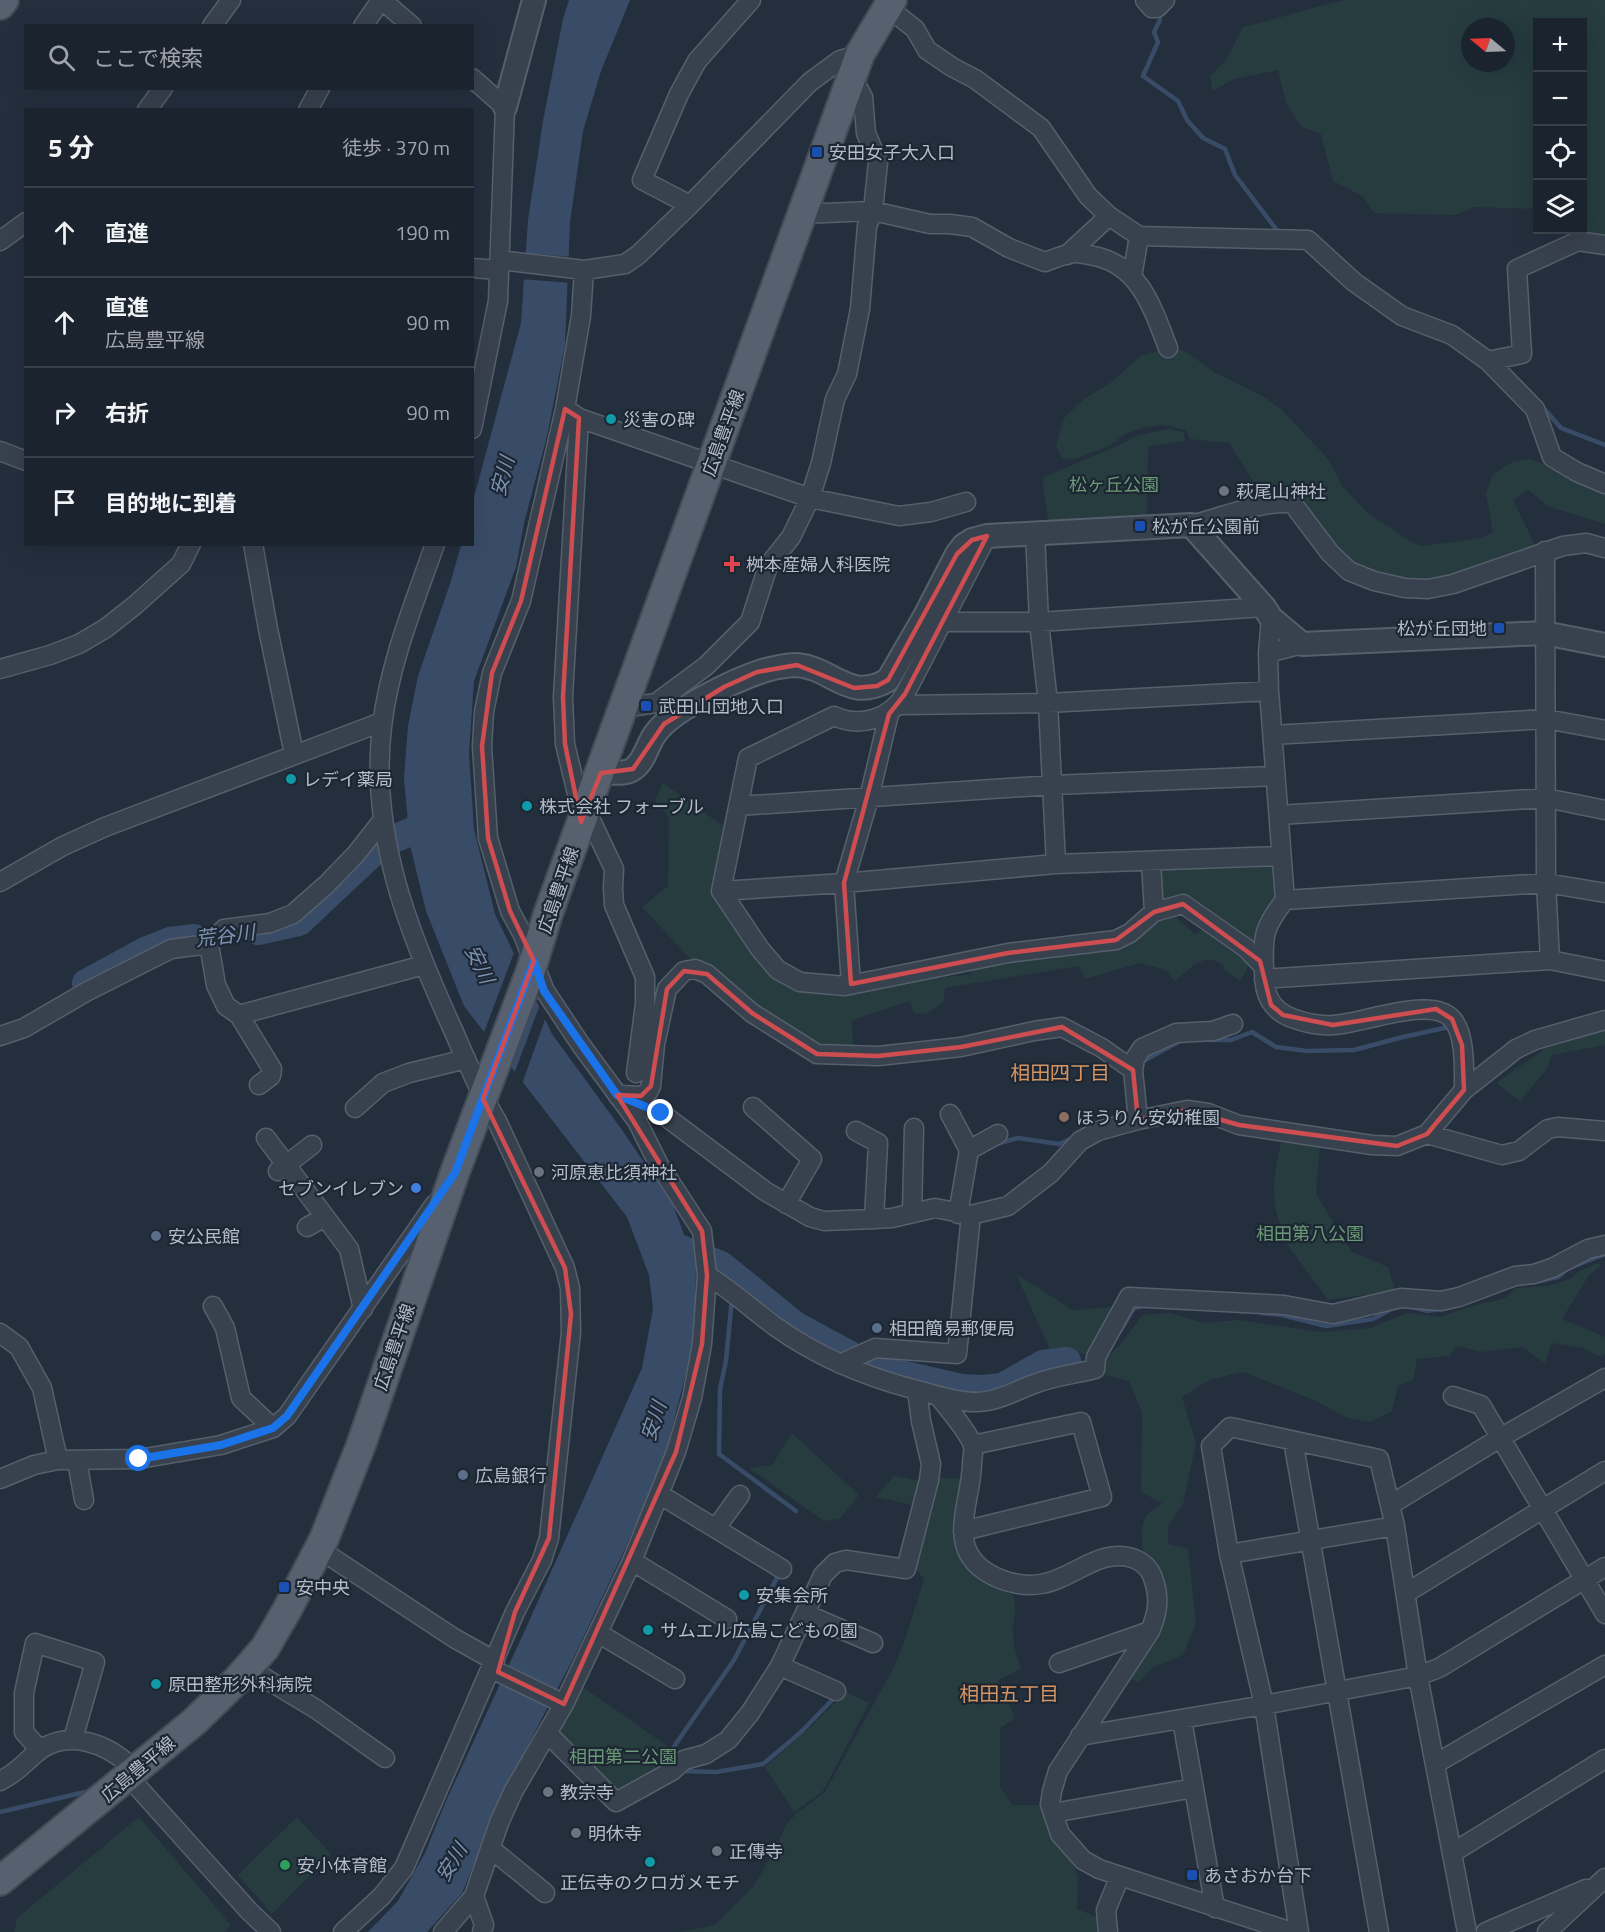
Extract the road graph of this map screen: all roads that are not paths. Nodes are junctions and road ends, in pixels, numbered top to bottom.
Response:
1 (4, 0) edge
2 (231, 0) edge
3 (382, 0) edge
4 (534, 0) edge
5 (751, 0) edge
6 (1145, 0) edge
7 (1165, 0) edge
8 (890, 2) edge
9 (0, 5) edge
10 (213, 24) edge
11 (364, 24) edge
12 (410, 24) edge
13 (856, 65) junction
14 (474, 80) edge
15 (162, 90) edge
16 (319, 90) edge
17 (505, 106) junction
18 (149, 108) edge
19 (309, 108) edge
20 (690, 205) junction
21 (873, 211) junction
22 (801, 214) junction
23 (1109, 216) junction
24 (24, 223) edge
25 (1139, 236) junction
26 (0, 241) edge
27 (1605, 245) edge
28 (1067, 255) junction
29 (502, 263) junction
30 (474, 268) edge
31 (579, 269) junction
32 (1132, 277) junction
33 (1168, 348) dead end
34 (1488, 361) junction
35 (572, 414) junction
36 (474, 421) edge
37 (0, 451) edge
38 (24, 460) edge
39 (711, 465) junction
40 (1605, 484) edge
41 (810, 498) junction
42 (966, 502) dead end
43 (1191, 525) junction
44 (1035, 533) junction
45 (987, 536) junction
46 (190, 546) edge
47 (253, 546) edge
48 (434, 546) edge
49 (1605, 548) edge
50 (1545, 551) junction
51 (1268, 613) junction
52 (942, 622) junction
53 (1039, 622) junction
54 (1544, 633) junction
55 (1302, 644) junction
56 (1605, 645) edge
57 (1268, 653) junction
58 (0, 669) edge
59 (1269, 691) junction
60 (1048, 703) junction
61 (623, 708) junction
62 (894, 709) junction
63 (1546, 719) junction
64 (382, 728) junction
65 (1605, 730) edge
66 (1273, 735) junction
67 (294, 754) junction
68 (601, 773) junction
69 (1275, 776) junction
70 (1053, 785) junction
71 (869, 798) junction
72 (1546, 798) junction
73 (738, 806) junction
74 (586, 810) junction
75 (1605, 810) edge
76 (1279, 815) junction
77 (382, 821) junction
78 (1281, 856) junction
79 (1150, 862) junction
80 (1056, 864) junction
81 (0, 882) edge
82 (844, 883) junction
83 (1546, 883) junction
84 (722, 891) junction
85 (1605, 893) edge
86 (1285, 900) junction
87 (1154, 912) junction
88 (209, 944) junction
89 (1550, 960) junction
90 (424, 965) junction
91 (532, 966) junction
92 (1605, 971) edge
93 (1264, 973) junction
94 (851, 984) junction
95 (239, 1015) junction
96 (1605, 1020) edge
97 (1233, 1024) dead end
98 (0, 1036) edge
99 (466, 1059) junction
100 (1133, 1070) junction
101 (636, 1073) dead end
102 (259, 1085) dead end
103 (1464, 1090) junction
104 (617, 1095) junction
105 (483, 1099) junction
106 (753, 1107) dead end
107 (355, 1108) dead end
108 (950, 1114) dead end
109 (1138, 1120) junction
110 (914, 1128) dead end
111 (856, 1131) dead end
112 (1605, 1131) edge
113 (998, 1134) dead end
114 (1427, 1134) junction
115 (266, 1138) dead end
116 (312, 1145) dead end
117 (969, 1150) junction
118 (282, 1167) junction
119 (455, 1173) junction
120 (786, 1204) junction
121 (912, 1213) junction
122 (965, 1214) junction
123 (325, 1217) junction
124 (874, 1219) junction
125 (307, 1227) dead end
126 (1605, 1245) edge
127 (707, 1275) junction
128 (213, 1306) dead end
129 (363, 1309) junction
130 (0, 1333) edge
131 (849, 1359) junction
132 (1605, 1378) edge
133 (917, 1390) junction
134 (1452, 1396) dead end
135 (939, 1397) junction
136 (273, 1428) junction
137 (1500, 1438) junction
138 (1295, 1441) junction
139 (973, 1446) junction
140 (58, 1460) junction
141 (76, 1461) junction
142 (1605, 1471) edge
143 (0, 1479) edge
144 (659, 1494) junction
145 (740, 1495) dead end
146 (84, 1500) dead end
147 (1390, 1505) junction
148 (1544, 1510) junction
149 (1395, 1526) junction
150 (716, 1528) junction
151 (963, 1531) junction
152 (1311, 1540) junction
153 (1229, 1554) junction
154 (328, 1555) dead end
155 (632, 1561) junction
156 (1605, 1567) edge
157 (782, 1569) dead end
158 (1585, 1579) junction
159 (1407, 1593) junction
160 (806, 1614) junction
161 (1605, 1614) edge
162 (727, 1619) dead end
163 (1150, 1631) junction
164 (598, 1633) junction
165 (873, 1643) dead end
166 (1059, 1663) dead end
167 (1605, 1665) edge
168 (780, 1666) junction
169 (496, 1667) junction
170 (248, 1668) junction
171 (1418, 1676) junction
172 (675, 1679) dead end
173 (836, 1691) dead end
174 (1338, 1691) junction
175 (564, 1704) junction
176 (1264, 1705) junction
177 (1182, 1720) junction
178 (548, 1734) junction
179 (1080, 1736) junction
180 (73, 1739) junction
181 (40, 1750) junction
182 (385, 1758) dead end
183 (1605, 1759) edge
184 (1436, 1764) junction
185 (130, 1776) junction
186 (0, 1781) edge
187 (1194, 1788) junction
188 (1053, 1813) junction
189 (490, 1848) junction
190 (1452, 1853) junction
191 (1120, 1876) junction
192 (0, 1881) edge
193 (1600, 1885) edge
194 (545, 1893) dead end
195 (474, 1896) junction
196 (1215, 1908) junction
197 (271, 1932) edge
198 (343, 1932) edge
199 (442, 1932) edge
200 (482, 1932) edge
201 (1108, 1932) edge
202 (1292, 1932) edge
203 (1299, 1932) edge
204 (1379, 1932) edge
205 (1467, 1932) edge
206 (1486, 1932) edge
207 (1547, 1932) edge

1 - 9 main road
2 - 10 street
3 - 11 street
3 - 12 street
4 - 17 street
5 - 20 street
6 - 7 street
8 - 13 main road, 広島豊平線
8 - 23 street
13 - 20 street
13 - 21 street
13 - 22 main road, 広島豊平線
14 - 17 street
15 - 18 street
16 - 19 street
17 - 29 street
20 - 31 street
21 - 22 street
21 - 28 street
21 - 41 street
22 - 39 main road, 広島豊平線
23 - 25 street
23 - 28 street
24 - 26 street
25 - 32 street
25 - 34 street
27 - 34 street
28 - 32 street
29 - 30 street
29 - 31 street
29 - 36 street
31 - 35 street
32 - 33 street
34 - 40 street
35 - 39 street
35 - 74 street
35 - 91 street
37 - 38 street
39 - 41 street
39 - 61 main road, 広島豊平線
41 - 42 street
41 - 61 street
43 - 44 street
43 - 50 street
43 - 51 street
44 - 45 street
44 - 53 street
45 - 52 street
45 - 68 street
46 - 58 street
47 - 67 street
48 - 64 street
49 - 50 street
50 - 54 street
51 - 53 street
51 - 55 street
51 - 57 street
52 - 53 street
52 - 62 street
53 - 60 street
54 - 55 street
54 - 56 street
54 - 63 street
55 - 57 street
57 - 59 street
59 - 60 street
59 - 66 street
60 - 62 street
60 - 70 street
61 - 68 main road, 広島豊平線
62 - 71 street
62 - 73 street
63 - 65 street
63 - 66 street
63 - 72 street
64 - 67 street
64 - 77 street
66 - 69 street
67 - 81 street
68 - 74 main road, 広島豊平線
69 - 70 street
69 - 76 street
70 - 71 street
70 - 80 street
71 - 73 street
71 - 82 street
72 - 75 street
72 - 76 street
72 - 83 street
73 - 84 street
74 - 91 main road, 広島豊平線
74 - 101 street
76 - 78 street
77 - 88 street
77 - 90 street
78 - 79 street
78 - 86 street
79 - 80 street
79 - 87 street
80 - 82 street
82 - 84 street
82 - 94 street
83 - 85 street
83 - 86 street
83 - 89 street
84 - 94 street
86 - 93 street
87 - 93 street
87 - 94 street
88 - 95 street
88 - 98 street
89 - 92 street
89 - 93 street
90 - 95 street
90 - 99 street
91 - 104 street
91 - 105 main road, 広島豊平線
93 - 103 street
95 - 102 street
96 - 103 street
97 - 100 street
99 - 105 street
99 - 107 street
100 - 104 street
100 - 109 street
103 - 114 street
104 - 120 street
104 - 127 street
105 - 119 main road, 広島豊平線
105 - 169 street
106 - 120 street
108 - 117 street
109 - 114 street
109 - 122 street
110 - 121 street
111 - 124 street
112 - 114 street
113 - 117 street
115 - 118 street
116 - 118 street
117 - 122 street
118 - 123 street
119 - 129 street
119 - 170 main road, 広島豊平線
120 - 124 street
121 - 122 street
121 - 124 street
122 - 131 street
123 - 125 street
123 - 129 street
126 - 135 street
127 - 131 street
127 - 144 street
128 - 136 street
129 - 136 street
130 - 140 street
131 - 133 street
132 - 137 street
133 - 135 street
133 - 160 street
134 - 137 street
135 - 139 street
136 - 141 street
137 - 147 street
137 - 148 street
138 - 147 street
138 - 152 street
138 - 153 street
139 - 151 street
139 - 151 street
140 - 141 street
140 - 143 street
141 - 146 street
142 - 148 street
144 - 150 street
144 - 155 street
145 - 150 street
147 - 149 street
148 - 158 street
148 - 159 street
149 - 152 street
149 - 159 street
150 - 157 street
151 - 163 street
152 - 153 street
152 - 174 street
153 - 176 street
154 - 169 street
155 - 162 street
155 - 164 street
156 - 158 street
158 - 161 street
158 - 171 street
159 - 171 street
160 - 165 street
160 - 168 street
163 - 166 street
163 - 179 street
164 - 172 street
164 - 175 street
167 - 184 street
168 - 173 street
168 - 178 street
169 - 175 street
169 - 198 street
170 - 182 street
170 - 185 main road, 広島豊平線
171 - 174 street
171 - 184 street
174 - 176 street
174 - 204 street
175 - 178 street
176 - 177 street
176 - 203 street
177 - 179 street
177 - 187 street
178 - 189 street
179 - 188 street
180 - 181 street
180 - 181 street
180 - 185 street
181 - 186 street
183 - 190 street
184 - 190 street
185 - 192 main road, 広島豊平線
185 - 197 street
187 - 188 street
187 - 196 street
188 - 191 street
189 - 194 street
189 - 195 street
190 - 205 street
191 - 196 street
191 - 201 street
193 - 206 street
193 - 207 street
195 - 199 street
195 - 200 street
196 - 202 street

